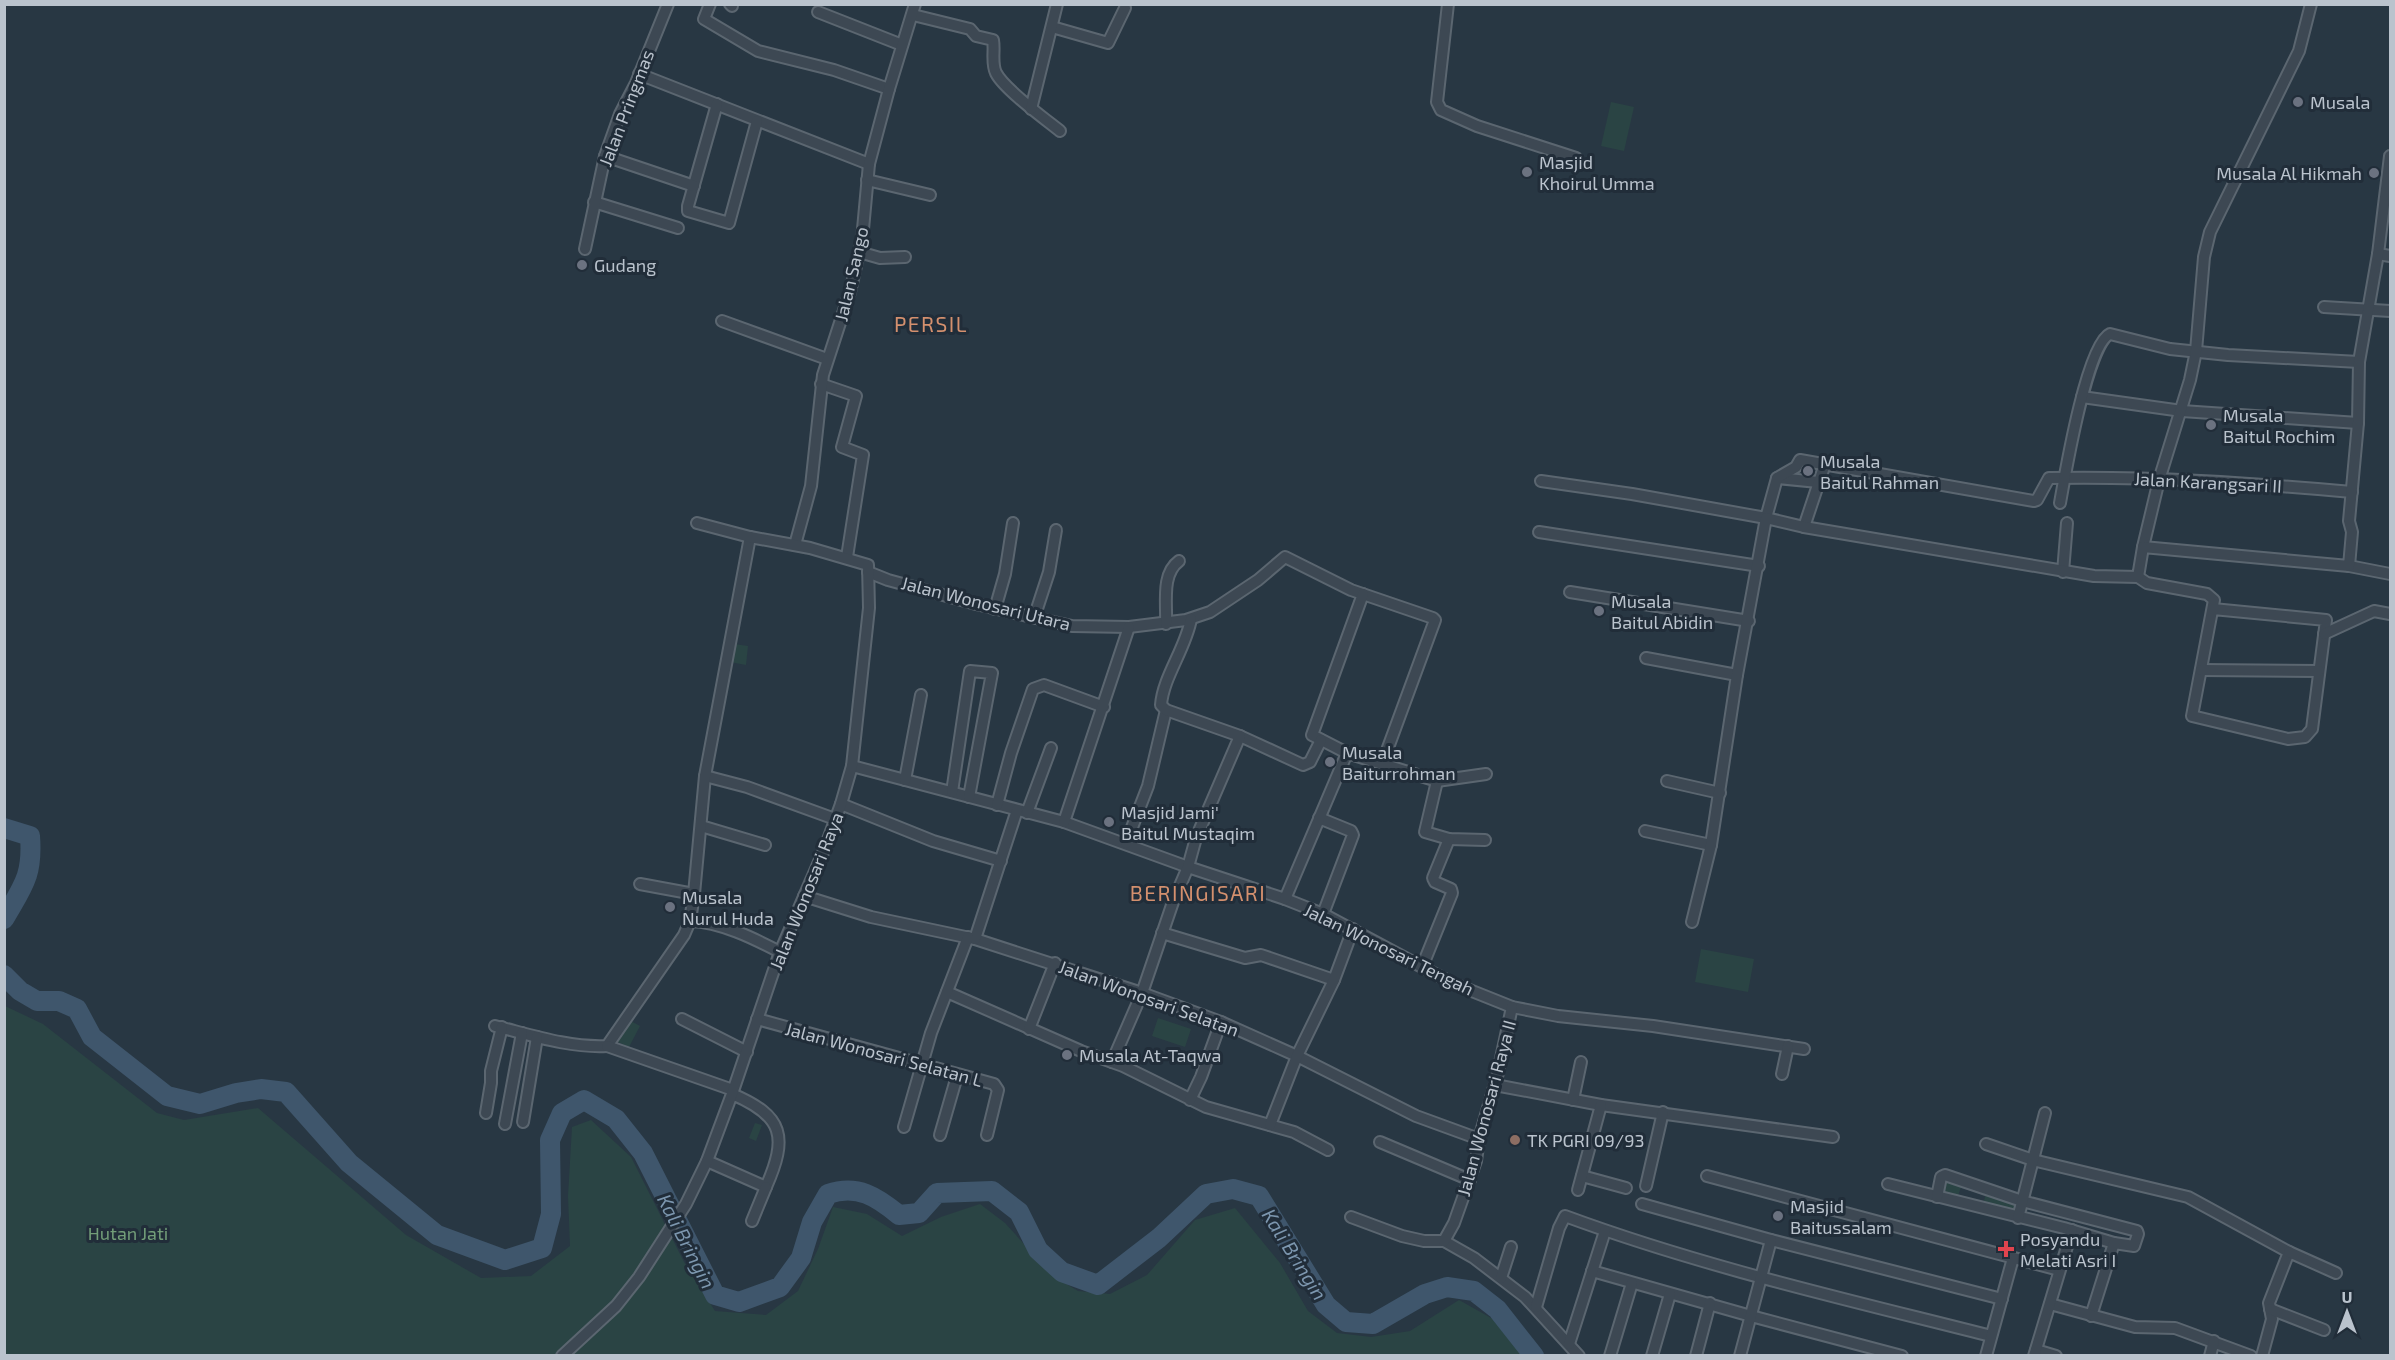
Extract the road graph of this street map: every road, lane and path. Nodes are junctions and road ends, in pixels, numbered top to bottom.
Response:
1 (668, 4) edge
2 (710, 4) edge
3 (1057, 4) edge
4 (1448, 4) edge
5 (2311, 4) edge
6 (1125, 8) dead end
7 (914, 10) edge
8 (818, 12) dead end
9 (1052, 27) junction
10 (902, 45) junction
11 (639, 75) junction
12 (889, 88) junction
13 (717, 104) junction
14 (1031, 109) junction
15 (757, 121) junction
16 (1060, 131) dead end
17 (605, 156) junction
18 (2391, 156) edge
19 (1576, 158) dead end
20 (869, 164) junction
21 (867, 180) junction
22 (694, 186) junction
23 (2388, 187) edge
24 (930, 195) dead end
25 (594, 202) junction
26 (678, 228) dead end
27 (585, 249) dead end
28 (859, 252) junction
29 (2378, 254) junction
30 (2391, 256) edge
31 (905, 257) dead end
32 (2324, 306) dead end
33 (2367, 310) junction
34 (2391, 311) edge
35 (722, 321) dead end
36 (2196, 351) junction
37 (827, 359) junction
38 (2359, 362) junction
39 (821, 384) junction
40 (2082, 397) junction
41 (2182, 411) junction
42 (2358, 423) junction
43 (1825, 465) junction
44 (1777, 478) junction
45 (2064, 478) junction
46 (2159, 480) junction
47 (1541, 481) dead end
48 (1818, 482) junction
49 (2352, 492) junction
50 (2060, 503) dead end
51 (1766, 518) junction
52 (697, 523) dead end
53 (1013, 523) dead end
54 (2067, 523) dead end
55 (1804, 527) junction
56 (1056, 530) dead end
57 (1539, 532) dead end
58 (750, 537) junction
59 (795, 545) junction
60 (2144, 547) junction
61 (847, 557) junction
62 (1179, 561) dead end
63 (1759, 566) junction
64 (2349, 566) junction
65 (868, 569) junction
66 (2062, 572) junction
67 (2391, 574) edge
68 (2138, 577) junction
69 (1569, 592) dead end
70 (1363, 594) junction
71 (995, 609) junction
72 (2213, 609) junction
73 (2391, 614) edge
74 (1034, 618) junction
75 (1191, 619) junction
76 (1749, 621) junction
77 (1166, 624) junction
78 (1129, 627) junction
79 (2324, 634) junction
80 (1646, 658) dead end
81 (2201, 670) junction
82 (2319, 671) junction
83 (1737, 675) junction
84 (921, 695) dead end
85 (1104, 707) junction
86 (1166, 710) junction
87 (1240, 736) junction
88 (1321, 740) junction
89 (1051, 748) dead end
90 (1347, 753) junction
91 (1382, 764) junction
92 (852, 766) junction
93 (1486, 774) dead end
94 (705, 776) junction
95 (905, 780) junction
96 (1437, 781) junction
97 (1667, 781) dead end
98 (952, 792) junction
99 (1720, 793) junction
100 (969, 797) junction
101 (841, 804) junction
102 (997, 805) junction
103 (1022, 811) junction
104 (1319, 818) junction
105 (835, 819) junction
106 (1064, 822) junction
107 (700, 826) junction
108 (1645, 831) dead end
109 (1449, 839) junction
110 (1485, 840) dead end
111 (1126, 843) junction
112 (765, 845) dead end
113 (1711, 845) junction
114 (1001, 861) junction
115 (1188, 867) junction
116 (640, 884) dead end
117 (694, 894) junction
118 (804, 896) junction
119 (1285, 899) junction
120 (1323, 914) junction
121 (690, 921) junction
122 (1692, 922) dead end
123 (1353, 929) junction
124 (1162, 933) junction
125 (972, 938) junction
126 (780, 952) junction
127 (1055, 963) junction
128 (1422, 968) junction
129 (1334, 980) junction
130 (947, 992) junction
131 (1142, 993) junction
132 (1512, 1007) junction
133 (682, 1019) dead end
134 (757, 1019) junction
135 (1221, 1022) junction
136 (1029, 1029) junction
137 (522, 1033) junction
138 (537, 1037) junction
139 (607, 1046) junction
140 (1788, 1046) junction
141 (1804, 1049) dead end
142 (747, 1052) junction
143 (1297, 1056) junction
144 (1112, 1062) junction
145 (1581, 1062) dead end
146 (922, 1065) junction
147 (1782, 1074) dead end
148 (957, 1076) junction
149 (1495, 1086) junction
150 (733, 1092) junction
151 (489, 1096) junction
152 (510, 1099) junction
153 (1190, 1100) junction
154 (1573, 1100) junction
155 (1601, 1105) junction
156 (1663, 1112) junction
157 (486, 1113) dead end
158 (2045, 1113) dead end
159 (523, 1122) dead end
160 (505, 1124) dead end
161 (1270, 1125) junction
162 (904, 1127) dead end
163 (940, 1135) dead end
164 (987, 1135) dead end
165 (1833, 1137) dead end
166 (1479, 1139) junction
167 (1380, 1142) dead end
168 (1986, 1144) dead end
169 (1328, 1150) dead end
170 (2033, 1160) junction
171 (707, 1161) junction
172 (1582, 1176) junction
173 (1707, 1176) dead end
174 (1470, 1180) junction
175 (1888, 1184) dead end
176 (1646, 1186) dead end
177 (766, 1187) junction
178 (1626, 1188) dead end
179 (1578, 1190) dead end
180 (1937, 1197) junction
181 (2022, 1201) junction
182 (1642, 1204) dead end
183 (2068, 1213) junction
184 (1351, 1217) dead end
185 (2018, 1218) junction
186 (752, 1221) dead end
187 (2068, 1229) junction
188 (1605, 1231) junction
189 (1444, 1240) junction
190 (1771, 1240) junction
191 (2114, 1244) junction
192 (1511, 1247) dead end
193 (2289, 1252) junction
194 (2013, 1258) junction
195 (2059, 1270) junction
196 (1592, 1271) junction
197 (2336, 1273) dead end
198 (1761, 1276) junction
199 (1501, 1278) junction
200 (1632, 1283) junction
201 (1670, 1294) junction
202 (2002, 1299) junction
203 (1710, 1303) junction
204 (2049, 1304) junction
205 (1536, 1307) junction
206 (2270, 1309) junction
207 (1751, 1316) junction
208 (2091, 1316) junction
209 (2324, 1330) dead end
210 (1991, 1336) junction
211 (2214, 1341) junction
212 (1569, 1344) junction
213 (2035, 1353) edge
214 (1740, 1355) edge
215 (562, 1356) edge
216 (1579, 1356) edge
217 (1610, 1356) edge
218 (1652, 1356) edge
219 (1696, 1356) edge
220 (1902, 1356) edge
221 (1986, 1356) edge
222 (2056, 1356) edge
223 (2210, 1356) edge
224 (2251, 1356) edge
225 (2262, 1356) edge

1 - 11 street, Jalan Pringmas
2 - 12 street
3 - 9 street
4 - 19 street
5 - 36 street
6 - 9 street
7 - 10 street, Jalan Sango
7 - 14 street
8 - 10 street
9 - 14 street
10 - 12 street, Jalan Sango
11 - 13 street
11 - 17 street, Jalan Pringmas
12 - 20 street, Jalan Sango
13 - 15 street
13 - 22 street
14 - 16 street
15 - 20 street
15 - 22 street
17 - 22 street
17 - 25 street, Jalan Pringmas
18 - 23 street
20 - 21 street, Jalan Sango
21 - 24 street
21 - 28 street, Jalan Sango
23 - 29 street
25 - 26 street
25 - 27 street, Jalan Pringmas
28 - 31 street
28 - 37 street, Jalan Sango
29 - 30 street
29 - 33 street
32 - 33 street
33 - 34 street
33 - 38 street
35 - 37 street
36 - 38 street
36 - 40 street
36 - 41 street
37 - 39 street, Jalan Sango
38 - 42 street
39 - 59 street, Jalan Sango
39 - 61 street
40 - 41 street
40 - 45 street
41 - 42 street
41 - 46 street
42 - 49 street
43 - 44 street
43 - 45 street
43 - 48 street
44 - 48 street
44 - 51 street
45 - 46 street, Jalan Karangsari II
45 - 50 street
46 - 49 street, Jalan Karangsari II
46 - 60 street
47 - 51 street
48 - 55 street
49 - 64 street
51 - 55 street
51 - 63 street
52 - 58 street, Jalan Wonosari Utara
53 - 71 street
54 - 66 street
55 - 66 street
56 - 74 street
57 - 63 street
58 - 59 street, Jalan Wonosari Utara
58 - 94 street
59 - 61 street, Jalan Wonosari Utara
60 - 64 street
60 - 68 street
61 - 65 street, Jalan Wonosari Utara
62 - 77 street
63 - 76 street
64 - 67 street
65 - 71 street, Jalan Wonosari Utara
65 - 92 street, Jalan Wonosari Raya
66 - 68 street
68 - 72 street
69 - 76 street
70 - 75 street, Jalan Wonosari Utara
70 - 88 street
70 - 91 street, Jalan Wonosari Utara
71 - 74 street, Jalan Wonosari Utara
72 - 79 street
72 - 81 street
73 - 79 street
74 - 78 street, Jalan Wonosari Utara
75 - 77 street, Jalan Wonosari Utara
75 - 86 street
76 - 83 street
77 - 78 street, Jalan Wonosari Utara
78 - 85 street
79 - 82 street
80 - 83 street
81 - 82 street
81 - 82 street
83 - 99 street
84 - 95 street
85 - 102 street
85 - 106 street
86 - 87 street
86 - 111 street
87 - 88 street
87 - 115 street
88 - 90 street
89 - 103 street
90 - 91 street
90 - 104 street
91 - 96 street
92 - 95 street, Jalan Wonosari Tengah
92 - 101 street, Jalan Wonosari Raya
93 - 96 street
94 - 105 street
94 - 107 street
95 - 98 street, Jalan Wonosari Tengah
96 - 109 street
97 - 99 street
98 - 100 street, Jalan Wonosari Tengah
98 - 100 street
99 - 113 street
100 - 102 street, Jalan Wonosari Tengah
101 - 105 street, Jalan Wonosari Raya
101 - 114 street
102 - 103 street, Jalan Wonosari Tengah
103 - 106 street, Jalan Wonosari Tengah
103 - 114 street
104 - 119 street
104 - 120 street
105 - 118 street, Jalan Wonosari Raya
106 - 111 street, Jalan Wonosari Tengah
107 - 112 street
107 - 117 street
108 - 113 street
109 - 110 street
109 - 128 street
111 - 115 street, Jalan Wonosari Tengah
113 - 122 street
114 - 125 street
115 - 119 street, Jalan Wonosari Tengah
115 - 124 street
116 - 117 street
117 - 121 street
118 - 125 street, Jalan Wonosari Selatan
118 - 126 street, Jalan Wonosari Raya
119 - 120 street, Jalan Wonosari Tengah
120 - 123 street, Jalan Wonosari Tengah
121 - 126 street
121 - 139 street
123 - 128 street, Jalan Wonosari Tengah
123 - 129 street
124 - 129 street
124 - 131 street
125 - 127 street, Jalan Wonosari Selatan
125 - 130 street
126 - 134 street, Jalan Wonosari Raya
127 - 131 street, Jalan Wonosari Selatan
127 - 136 street
128 - 132 street, Jalan Wonosari Tengah
129 - 143 street
130 - 136 street
130 - 146 street
131 - 135 street, Jalan Wonosari Selatan
131 - 144 street
132 - 140 street, Jalan Wonosari Tengah
132 - 149 street, Jalan Wonosari Raya II
133 - 142 street
134 - 142 street, Jalan Wonosari Raya
134 - 146 street, Jalan Wonosari Selatan L
135 - 143 street, Jalan Wonosari Selatan
135 - 153 street
136 - 144 street
137 - 138 street
137 - 151 street
137 - 152 street
138 - 139 street
138 - 159 street
139 - 150 street
140 - 141 street, Jalan Wonosari Tengah
140 - 147 street
142 - 150 street, Jalan Wonosari Raya
143 - 161 street
143 - 166 street, Jalan Wonosari Selatan
144 - 153 street
145 - 154 street
146 - 148 street, Jalan Wonosari Selatan L
146 - 162 street
148 - 163 street
148 - 164 street, Jalan Wonosari Selatan L
149 - 154 street
149 - 166 street, Jalan Wonosari Raya II
150 - 171 street, Jalan Wonosari Raya
150 - 177 street
151 - 152 street
151 - 157 street
152 - 160 street
153 - 161 street
154 - 155 street
155 - 156 street
155 - 172 street
156 - 165 street
156 - 176 street
158 - 170 street
161 - 169 street
166 - 174 street, Jalan Wonosari Raya II
167 - 174 street
168 - 170 street
170 - 181 street
170 - 193 street
171 - 177 street
171 - 215 street, Jalan Wonosari Raya
172 - 178 street
172 - 179 street
173 - 194 street
174 - 189 street, Jalan Wonosari Raya II
175 - 180 street
177 - 186 street
180 - 181 street
180 - 185 street
181 - 183 street
181 - 185 street
182 - 190 street
183 - 187 street
183 - 191 street
184 - 189 street
185 - 187 street
187 - 191 street
187 - 195 street
188 - 196 street
188 - 198 street
188 - 205 street
189 - 199 street
190 - 198 street
190 - 202 street
191 - 208 street
192 - 199 street
193 - 197 street
193 - 206 street
194 - 195 street
194 - 202 street
195 - 204 street
196 - 200 street
196 - 212 street
198 - 207 street
198 - 210 street
199 - 205 street
200 - 201 street
200 - 217 street
201 - 203 street
201 - 218 street
202 - 210 street
203 - 207 street
203 - 219 street
204 - 208 street
204 - 213 street
205 - 212 street
206 - 209 street
206 - 225 street
207 - 214 street
207 - 220 street
208 - 211 street
210 - 221 street
211 - 223 street
211 - 224 street
212 - 216 street
213 - 222 street

